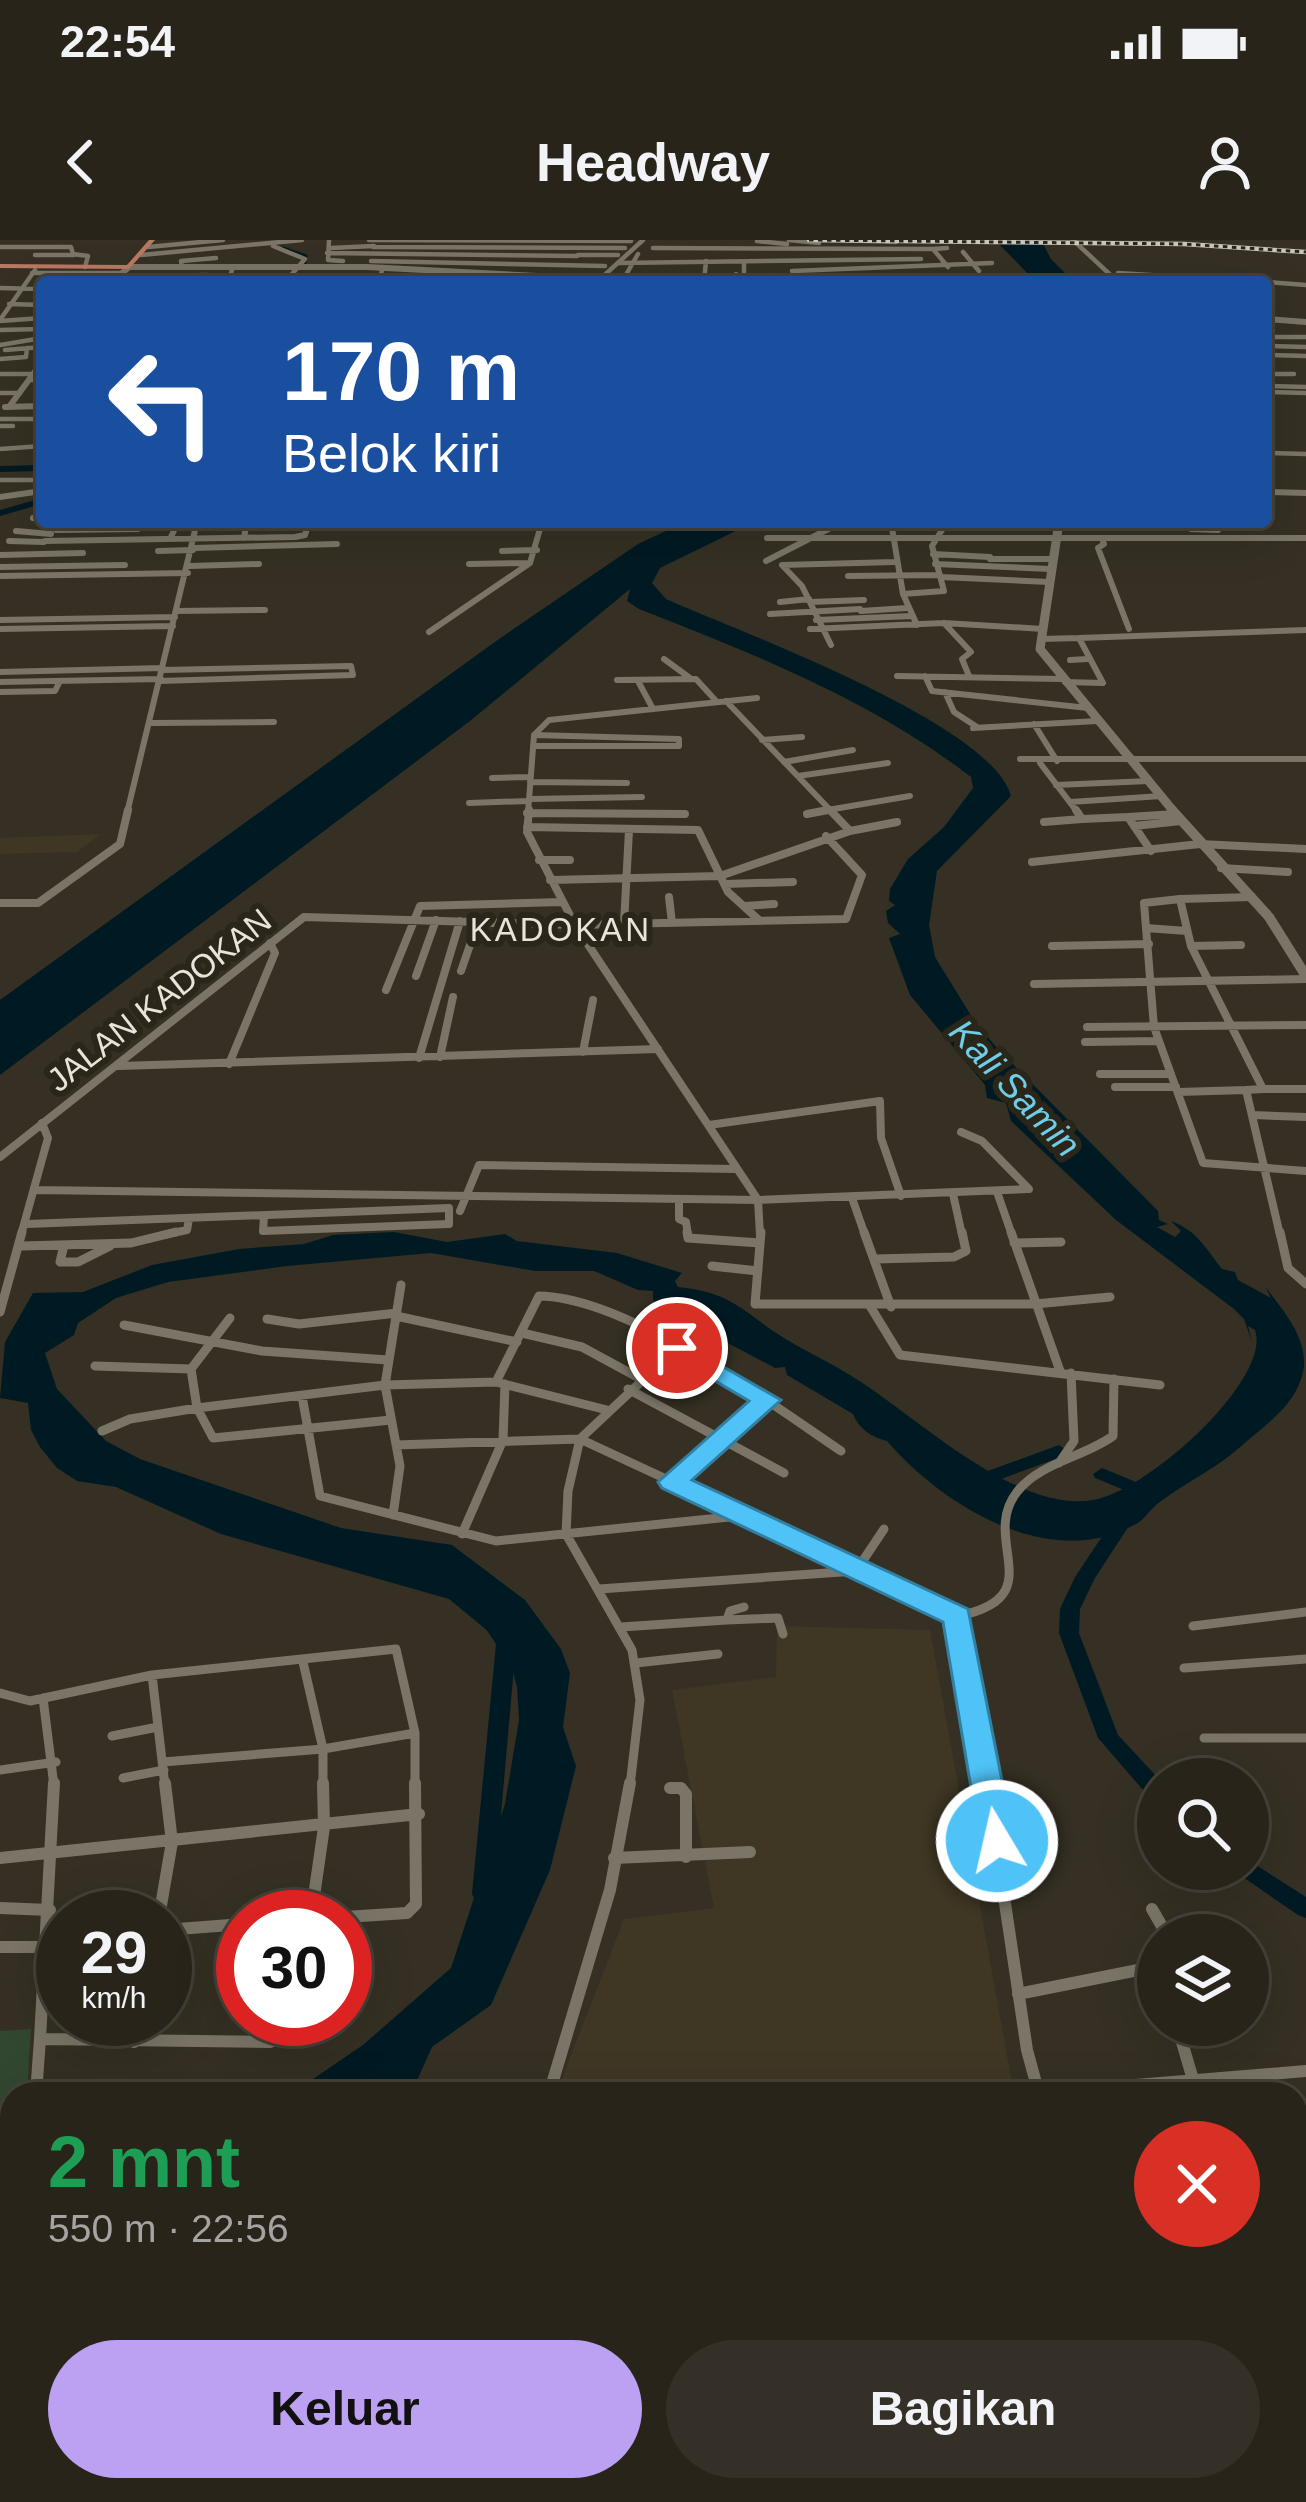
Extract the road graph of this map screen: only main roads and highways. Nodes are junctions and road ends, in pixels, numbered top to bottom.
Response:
1 (150, 243) edge
2 (0, 266) edge
3 (121, 275) edge

1 - 3 main road
2 - 3 main road

